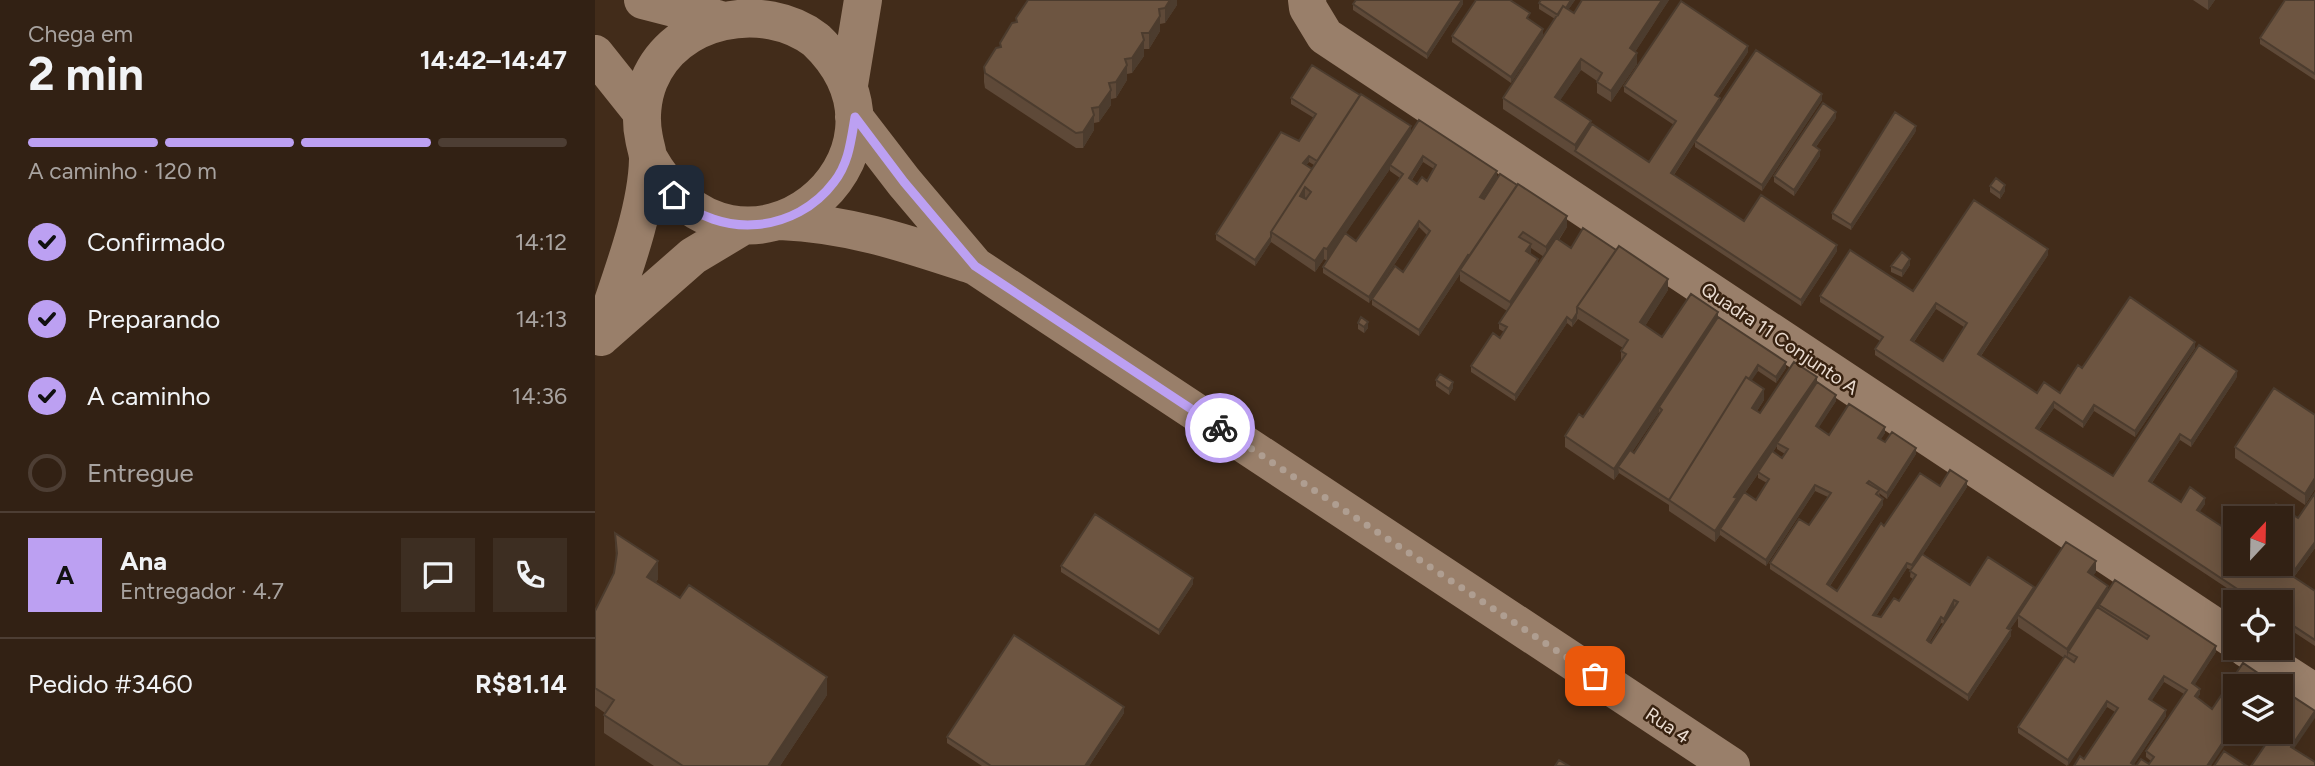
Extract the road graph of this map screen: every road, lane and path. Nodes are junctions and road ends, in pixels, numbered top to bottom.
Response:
1 (643, 0) edge
2 (863, 0) edge
3 (1307, 0) edge
4 (740, 11) edge
5 (595, 54) edge
6 (852, 101) junction
7 (642, 113) junction
8 (648, 157) junction
9 (781, 221) junction
10 (743, 226) junction
11 (975, 266) junction
12 (598, 341) edge
13 (2223, 632) edge
14 (2264, 660) edge
15 (2315, 693) edge
16 (1731, 766) edge

1 - 4 street
2 - 6 street
3 - 13 street, Quadra 11 Conjunto A
4 - 6 street
4 - 7 street
5 - 7 street
6 - 9 street
6 - 11 street
7 - 8 street
8 - 10 street
8 - 12 street
9 - 10 street
9 - 11 street
10 - 12 street
11 - 16 street, Rua 4
14 - 15 street

